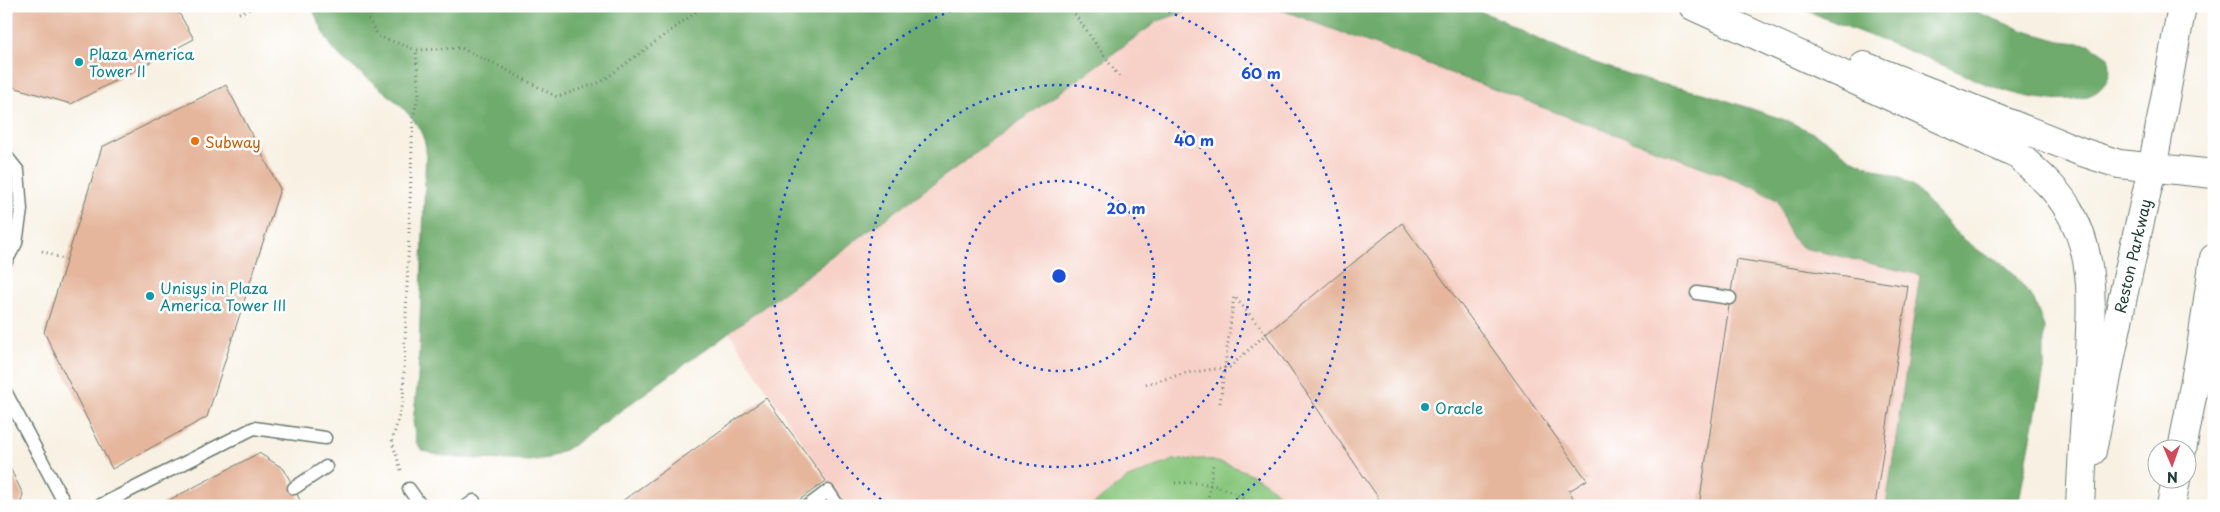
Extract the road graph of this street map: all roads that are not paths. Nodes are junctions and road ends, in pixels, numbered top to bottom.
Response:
1 (1694, 6) edge
2 (2182, 6) edge
3 (6, 156) edge
4 (2152, 169) junction
5 (2214, 174) edge
6 (2214, 258) edge
7 (6, 261) edge
8 (1697, 293) dead end
9 (1730, 298) dead end
10 (2207, 336) edge
11 (6, 393) edge
12 (325, 438) dead end
13 (2184, 440) edge
14 (326, 467) dead end
15 (294, 488) dead end
16 (408, 490) road end
17 (2174, 490) edge
18 (66, 506) edge
19 (98, 506) edge
20 (421, 506) edge
21 (808, 506) edge
22 (838, 506) edge
23 (2080, 506) edge
24 (2171, 506) edge

1 - 4 main road
1 - 23 main road
2 - 4 main road, Reston Parkway
3 - 7 lane
4 - 5 main road
4 - 23 main road, Reston Parkway
6 - 10 main road
8 - 9 lane
10 - 13 main road
11 - 18 lane
12 - 19 lane
14 - 15 lane
16 - 20 lane
17 - 24 main road
21 - 22 lane

